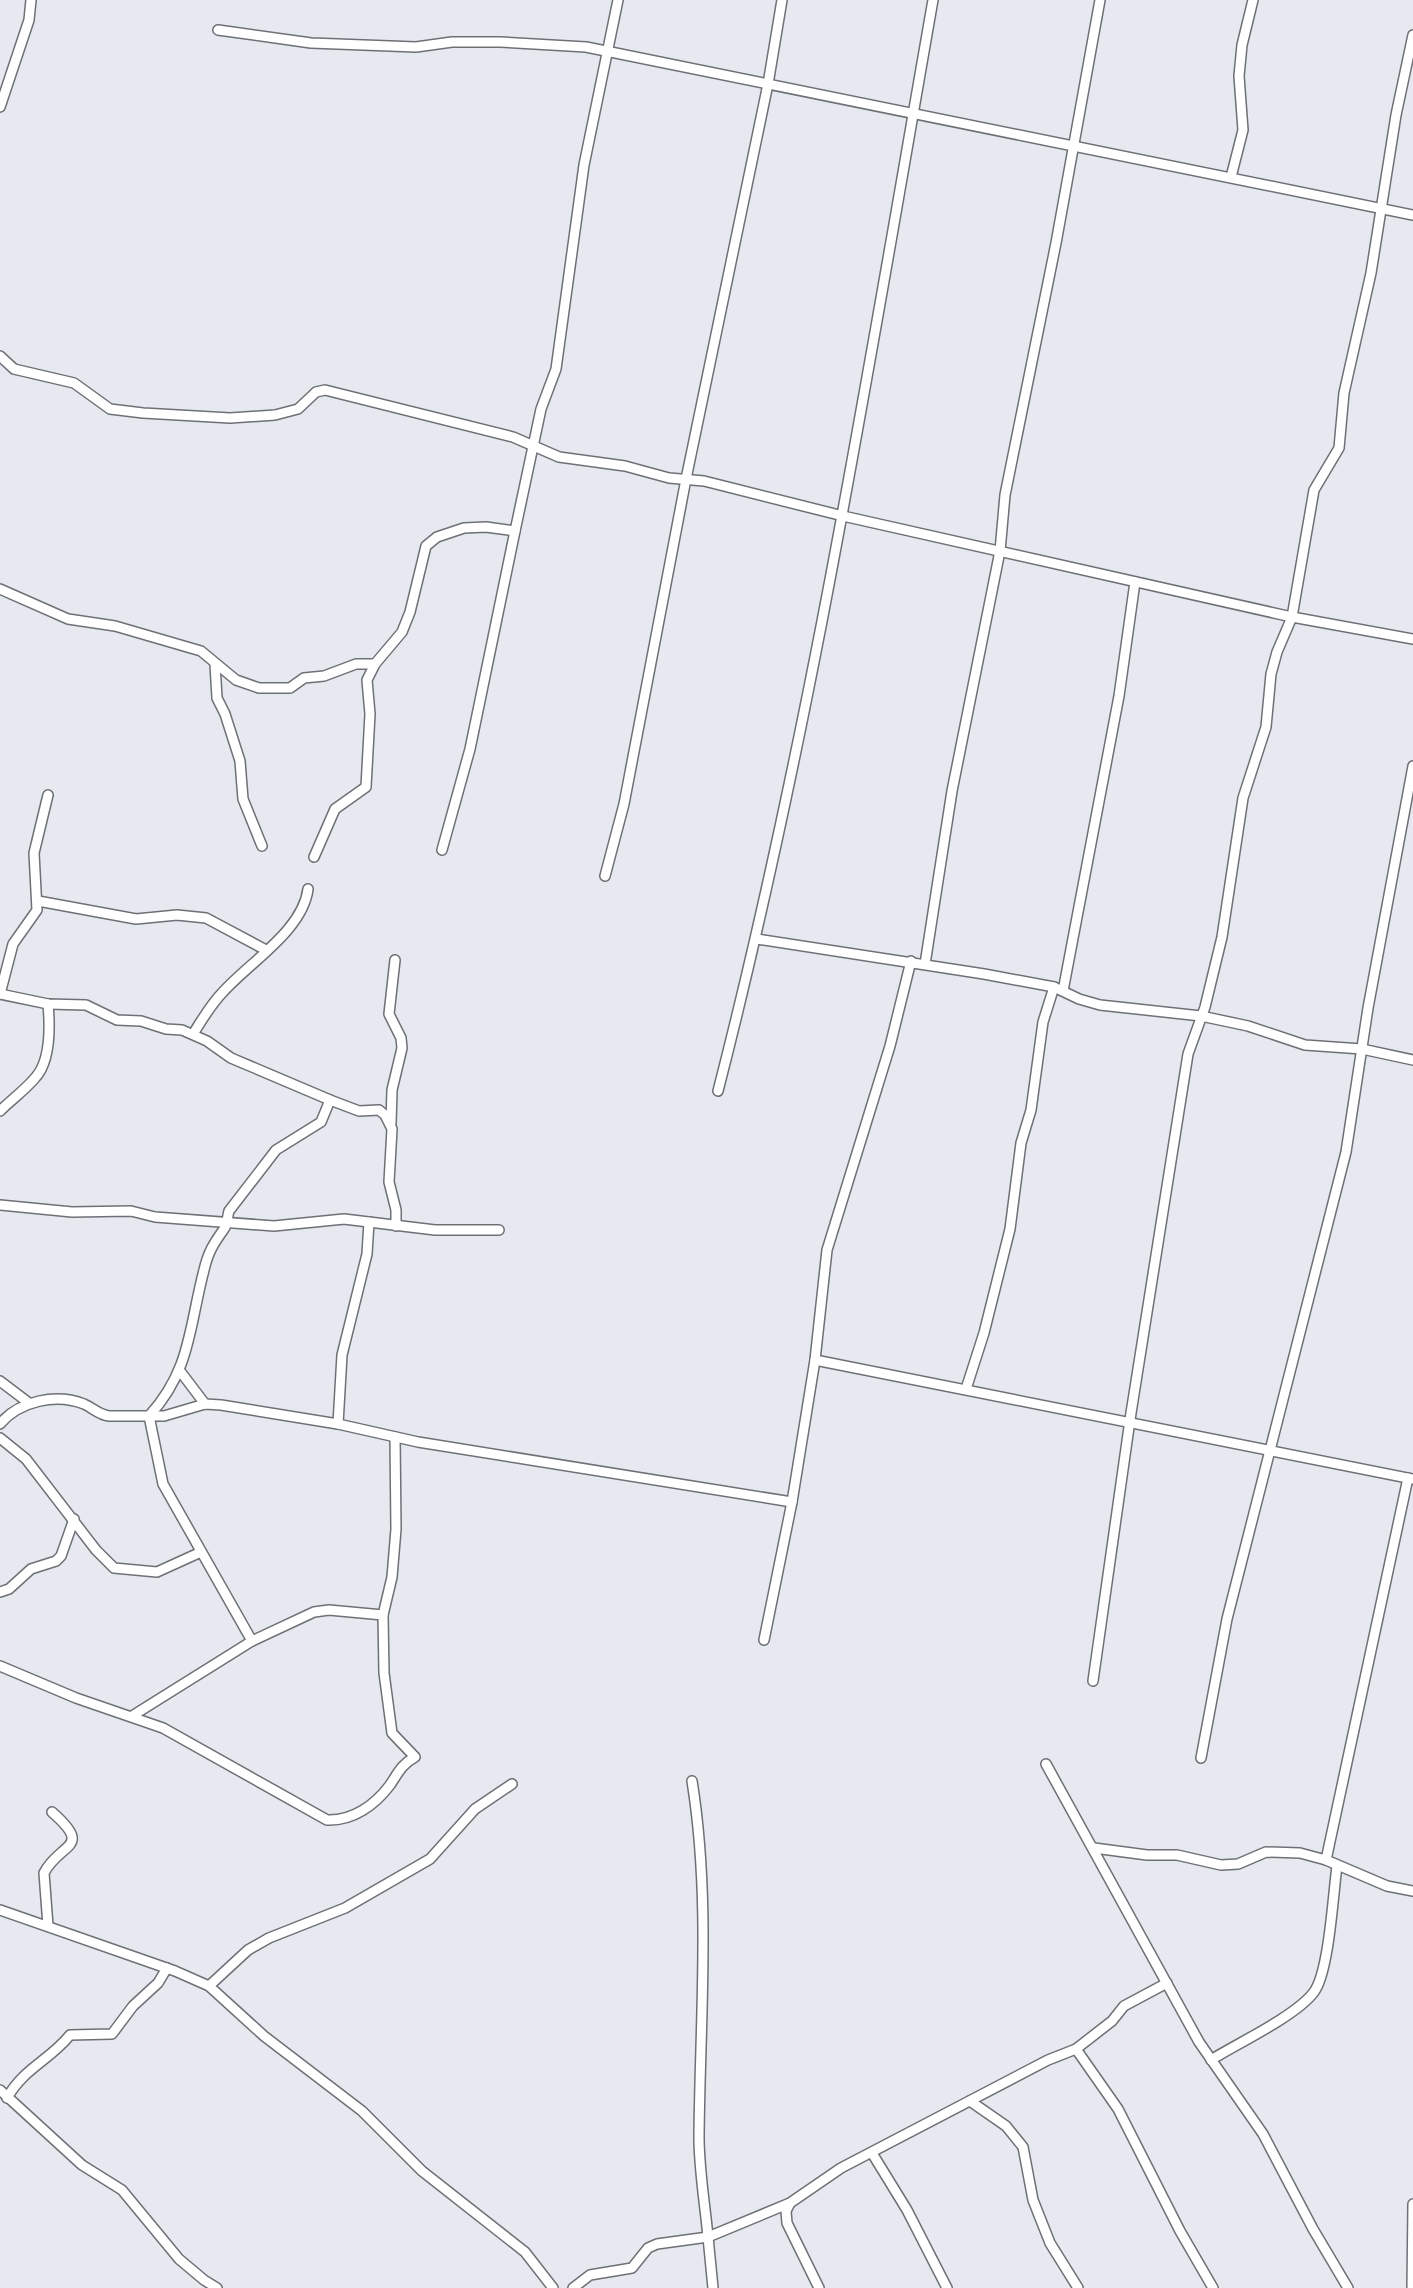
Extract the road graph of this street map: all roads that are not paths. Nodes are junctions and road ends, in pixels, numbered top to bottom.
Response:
1 (31, 0) edge
2 (618, 0) edge
3 (782, 0) edge
4 (933, 0) edge
5 (1100, 0) edge
6 (1253, 0) edge
7 (218, 30) dead end
8 (1413, 36) edge
9 (608, 52) junction
10 (768, 84) junction
11 (0, 107) edge
12 (913, 113) junction
13 (1074, 147) junction
14 (1231, 177) junction
15 (1382, 207) junction
16 (1413, 215) edge
17 (0, 356) edge
18 (533, 447) junction
19 (686, 479) junction
20 (843, 516) junction
21 (515, 531) junction
22 (1000, 551) junction
23 (1136, 582) junction
24 (0, 589) edge
25 (1292, 617) junction
26 (1413, 639) edge
27 (215, 664) junction
28 (375, 664) junction
29 (1413, 766) edge
30 (48, 795) dead end
31 (262, 846) dead end
32 (442, 850) dead end
33 (314, 857) dead end
34 (605, 876) dead end
35 (308, 889) dead end
36 (38, 900) junction
37 (757, 939) junction
38 (266, 950) junction
39 (395, 960) dead end
40 (911, 961) junction
41 (925, 964) junction
42 (1059, 989) junction
43 (0, 994) edge
44 (48, 1004) junction
45 (1201, 1016) junction
46 (193, 1034) junction
47 (1362, 1049) junction
48 (1413, 1060) edge
49 (718, 1091) dead end
50 (330, 1100) junction
51 (0, 1111) edge
52 (391, 1123) junction
53 (0, 1205) edge
54 (227, 1221) junction
55 (369, 1222) junction
56 (396, 1226) junction
57 (499, 1230) dead end
58 (815, 1360) junction
59 (180, 1371) junction
60 (0, 1381) edge
61 (966, 1389) junction
62 (29, 1402) junction
63 (205, 1404) junction
64 (150, 1416) junction
65 (1130, 1422) junction
66 (0, 1424) edge
67 (338, 1424) junction
68 (395, 1437) junction
69 (0, 1438) edge
70 (1269, 1450) junction
71 (1411, 1478) edge
72 (792, 1502) junction
73 (74, 1519) junction
74 (201, 1552) junction
75 (0, 1592) edge
76 (383, 1614) junction
77 (764, 1640) dead end
78 (252, 1641) junction
79 (0, 1666) edge
80 (1093, 1681) dead end
81 (132, 1716) junction
82 (1201, 1758) dead end
83 (1046, 1764) dead end
84 (692, 1781) dead end
85 (512, 1784) dead end
86 (52, 1812) dead end
87 (1094, 1848) junction
88 (1326, 1860) junction
89 (1337, 1866) junction
90 (1413, 1891) edge
91 (0, 1910) edge
92 (48, 1926) junction
93 (167, 1968) junction
94 (1167, 1983) junction
95 (209, 1986) junction
96 (1076, 2049) junction
97 (1211, 2061) junction
98 (4, 2094) edge
99 (970, 2101) junction
100 (872, 2153) junction
101 (790, 2203) junction
102 (1413, 2204) edge
103 (708, 2237) junction
104 (218, 2288) edge
105 (553, 2288) edge
106 (573, 2288) edge
107 (713, 2288) edge
108 (819, 2288) edge
109 (947, 2288) edge
110 (1078, 2288) edge
111 (1213, 2288) edge
112 (1348, 2288) edge
113 (1412, 2288) edge

1 - 11 street
2 - 9 street
3 - 10 street
4 - 12 street
5 - 13 street
6 - 14 street
7 - 9 street
8 - 15 street
9 - 10 street
9 - 18 street
10 - 12 street
10 - 19 street
12 - 13 street
12 - 20 street
13 - 14 street
13 - 22 street
14 - 15 street
15 - 16 street
15 - 25 street
17 - 18 street
18 - 19 street
18 - 21 street
19 - 20 street
19 - 34 street
20 - 22 street
20 - 37 street
21 - 28 street
21 - 32 street
22 - 23 street
22 - 41 street
23 - 25 street
23 - 42 street
24 - 27 street
25 - 26 street
25 - 45 street
27 - 28 street
27 - 31 street
28 - 33 street
29 - 47 street
30 - 36 street
35 - 38 street
36 - 38 street
36 - 43 street
37 - 40 street
37 - 49 street
38 - 46 street
39 - 52 street
40 - 41 street
40 - 58 street
41 - 42 street
42 - 45 street
42 - 61 street
43 - 44 street
44 - 46 street
44 - 51 street
45 - 47 street
45 - 65 street
46 - 50 street
47 - 48 street
47 - 70 street
50 - 52 street
50 - 54 street
52 - 56 street
53 - 54 street
54 - 55 street
54 - 59 street
55 - 56 street
55 - 67 street
56 - 57 street
58 - 61 street
58 - 72 street
59 - 63 street
59 - 64 street
60 - 62 street
61 - 65 street
62 - 64 street
62 - 66 street
63 - 64 street
63 - 67 street
64 - 74 street
65 - 70 street
65 - 80 street
67 - 68 street
68 - 72 street
68 - 76 street
69 - 73 street
70 - 71 street
70 - 82 street
71 - 88 street
72 - 77 street
73 - 74 street
73 - 75 street
74 - 78 street
76 - 78 street
76 - 81 street
78 - 81 street
79 - 81 street
83 - 87 street
84 - 103 street
85 - 95 street
86 - 92 street
87 - 88 street
87 - 94 street
88 - 89 street
89 - 90 street
89 - 97 street
91 - 92 street
92 - 93 street
93 - 95 street
93 - 98 street
94 - 96 street
94 - 97 street
95 - 105 street
96 - 99 street
96 - 111 street
97 - 112 street
98 - 104 street
99 - 100 street
99 - 110 street
100 - 101 street
100 - 109 street
101 - 103 street
101 - 108 street
102 - 113 street
103 - 106 street
103 - 107 street

